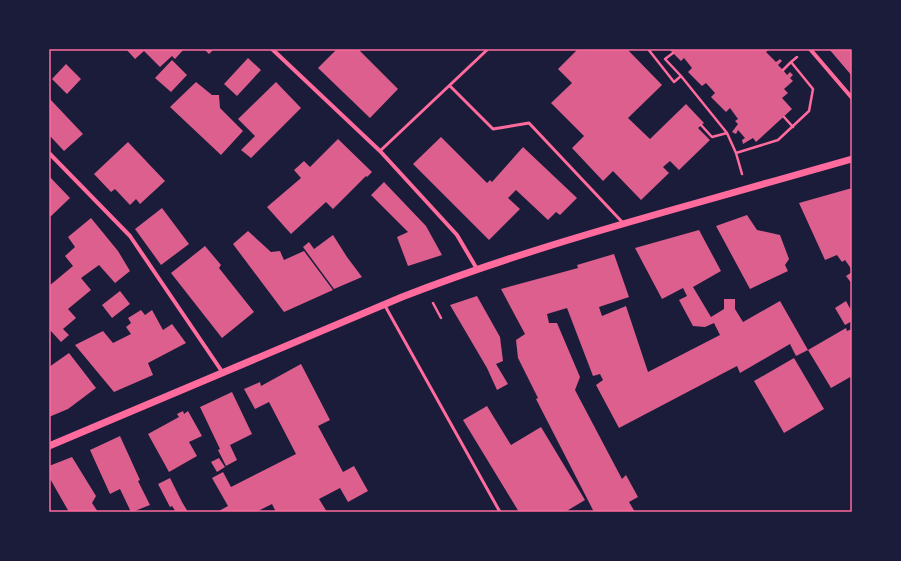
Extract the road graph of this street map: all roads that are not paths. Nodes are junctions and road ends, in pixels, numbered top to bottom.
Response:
1 (272, 49) edge
2 (488, 49) edge
3 (810, 49) edge
4 (450, 86) junction
5 (852, 98) edge
6 (380, 151) junction
7 (49, 153) edge
8 (852, 159) edge
9 (624, 224) junction
10 (477, 269) junction
11 (384, 304) junction
12 (223, 373) junction
13 (49, 446) edge
14 (500, 512) edge

1 - 6 street
2 - 4 lane
3 - 5 street
4 - 6 lane
4 - 9 lane
6 - 10 street
7 - 12 street
8 - 9 street
9 - 10 street
10 - 11 street
11 - 12 street
11 - 14 lane
12 - 13 street

